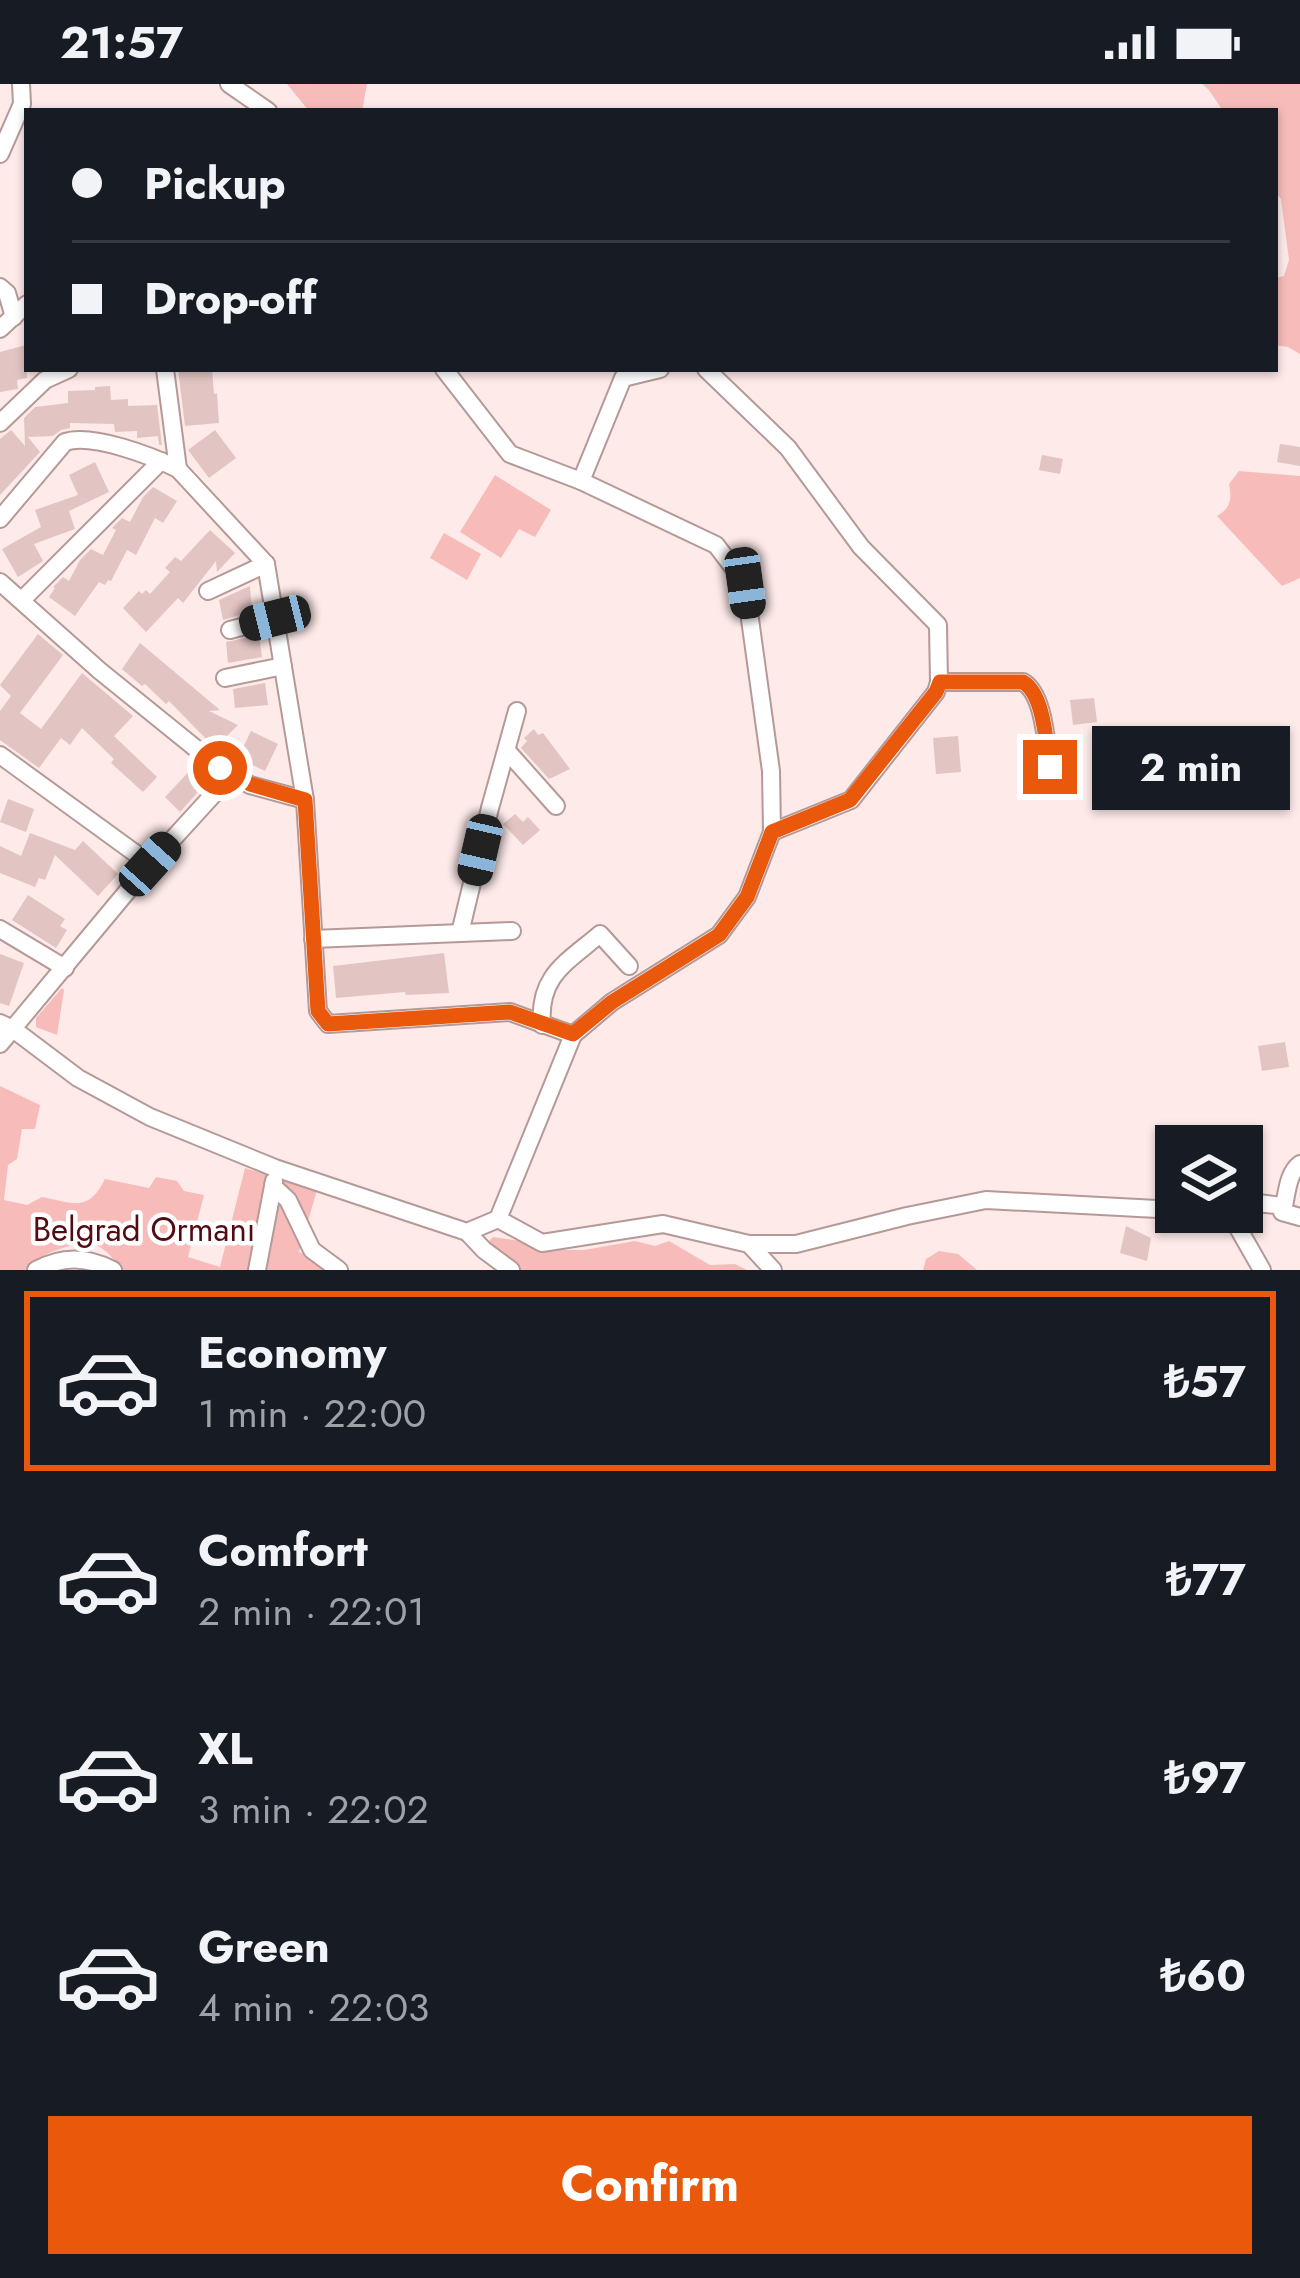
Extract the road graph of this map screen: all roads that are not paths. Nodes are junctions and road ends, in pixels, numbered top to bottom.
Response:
1 (20, 84) edge
2 (229, 84) edge
3 (264, 108) edge
4 (0, 154) edge
5 (0, 287) edge
6 (14, 316) edge
7 (62, 372) edge
8 (165, 372) edge
9 (446, 372) edge
10 (647, 372) edge
11 (709, 372) edge
12 (0, 423) edge
13 (170, 465) junction
14 (581, 481) junction
15 (0, 519) edge
16 (266, 564) junction
17 (0, 582) edge
18 (208, 591) dead end
19 (22, 599) junction
20 (275, 618) junction
21 (230, 629) dead end
22 (283, 666) junction
23 (225, 678) dead end
24 (940, 682) junction
25 (517, 711) dead end
26 (508, 752) junction
27 (0, 755) edge
28 (1050, 767) dead end
29 (232, 775) junction
30 (305, 800) junction
31 (556, 806) dead end
32 (772, 832) junction
33 (150, 864) junction
34 (0, 929) edge
35 (512, 932) dead end
36 (460, 933) junction
37 (314, 939) junction
38 (629, 966) dead end
39 (65, 968) junction
40 (542, 1025) junction
41 (6, 1026) edge
42 (573, 1034) junction
43 (0, 1044) edge
44 (1300, 1164) edge
45 (274, 1177) junction
46 (1263, 1204) edge
47 (1284, 1206) junction
48 (1155, 1209) edge
49 (1300, 1217) edge
50 (498, 1219) junction
51 (467, 1232) junction
52 (1242, 1233) edge
53 (749, 1244) junction
54 (36, 1270) edge
55 (112, 1270) edge
56 (257, 1270) edge
57 (339, 1270) edge
58 (512, 1270) edge
59 (773, 1270) edge
60 (1262, 1270) edge

1 - 4 street
2 - 3 street
5 - 6 street
7 - 12 street
8 - 13 street
9 - 14 street
10 - 14 street
11 - 24 street
13 - 15 street
13 - 16 street
13 - 19 street
14 - 32 street
16 - 18 street
16 - 20 street
17 - 19 street
19 - 29 street
20 - 21 street
20 - 22 street
22 - 23 street
22 - 30 street
24 - 28 street
24 - 32 street
25 - 26 street
26 - 31 street
26 - 36 street
27 - 33 street
29 - 30 street
29 - 33 street
30 - 37 street
32 - 42 street
33 - 39 street
34 - 39 street
35 - 36 street
36 - 37 street
37 - 40 street
38 - 40 street
39 - 41 street
40 - 42 street
41 - 43 street
41 - 45 street
42 - 50 street
44 - 47 street
45 - 51 street
45 - 56 street
45 - 57 street
46 - 47 street
47 - 49 street
48 - 53 street
50 - 51 street
50 - 53 street
51 - 58 street
52 - 60 street
53 - 59 street
54 - 55 street

